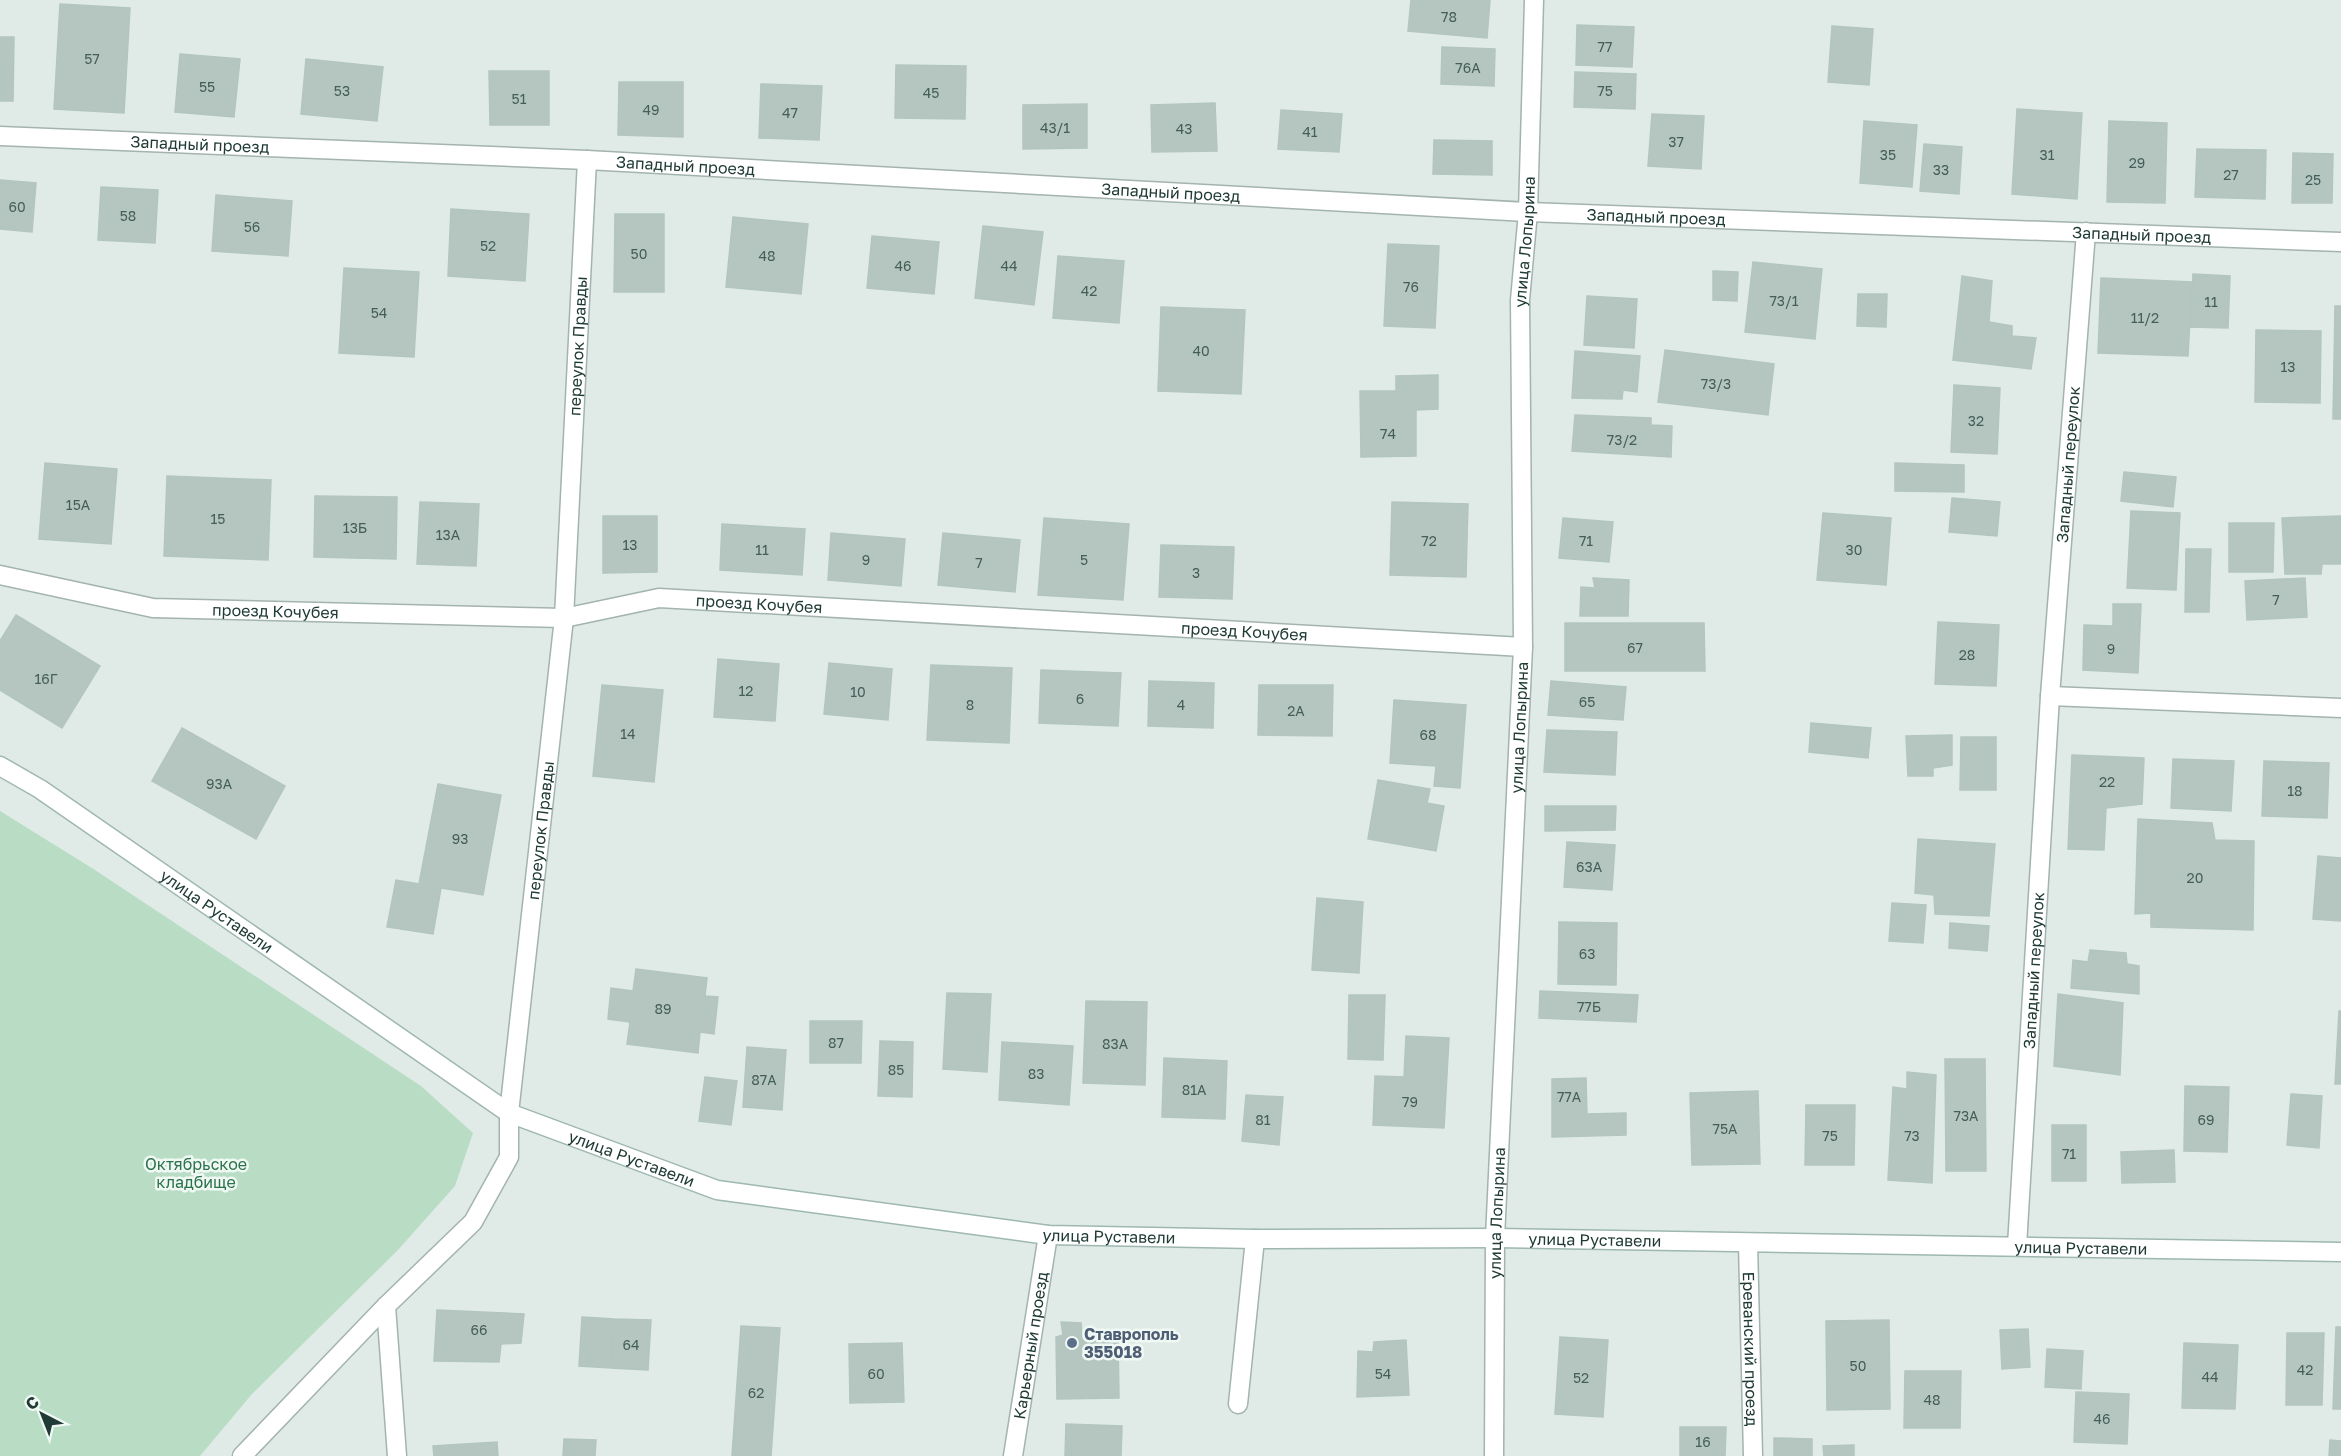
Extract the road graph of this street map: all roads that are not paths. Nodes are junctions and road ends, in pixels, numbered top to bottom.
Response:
1 (1534, 0) edge
2 (0, 136) edge
3 (587, 160) junction
4 (1528, 212) junction
5 (2086, 232) junction
6 (2341, 242) edge
7 (0, 575) edge
8 (564, 618) junction
9 (1523, 647) junction
10 (2050, 696) junction
11 (2341, 708) edge
12 (0, 766) edge
13 (509, 1113) junction
14 (1048, 1235) junction
15 (1495, 1238) junction
16 (1255, 1239) junction
17 (1748, 1243) junction
18 (2017, 1246) junction
19 (2341, 1251) edge
20 (386, 1306) junction
21 (1238, 1404) dead end
22 (242, 1456) edge
23 (397, 1456) edge
24 (1013, 1456) edge
25 (1494, 1456) edge
26 (1752, 1456) edge

1 - 4 street, улица Лопырина
2 - 3 street, Западный проезд
3 - 4 street, Западный проезд
3 - 8 street, переулок Правды
4 - 5 street, Западный проезд
4 - 9 street, улица Лопырина
5 - 6 street, Западный проезд
5 - 10 street, Западный переулок
7 - 8 street, проезд Кочубея
8 - 9 street, проезд Кочубея
8 - 13 street, переулок Правды
9 - 15 street, улица Лопырина
10 - 11 street
10 - 18 street, Западный переулок
12 - 13 street, улица Руставели
13 - 14 street, улица Руставели
13 - 20 street, переулок Правды
14 - 16 street, улица Руставели
14 - 24 street, Карьерный проезд
15 - 16 street, улица Руставели
15 - 17 street, улица Руставели
15 - 25 street, улица Лопырина
16 - 21 street
17 - 18 street, улица Руставели
17 - 26 street, Ереванский проезд
18 - 19 street, улица Руставели
20 - 22 street, переулок Правды
20 - 23 street

